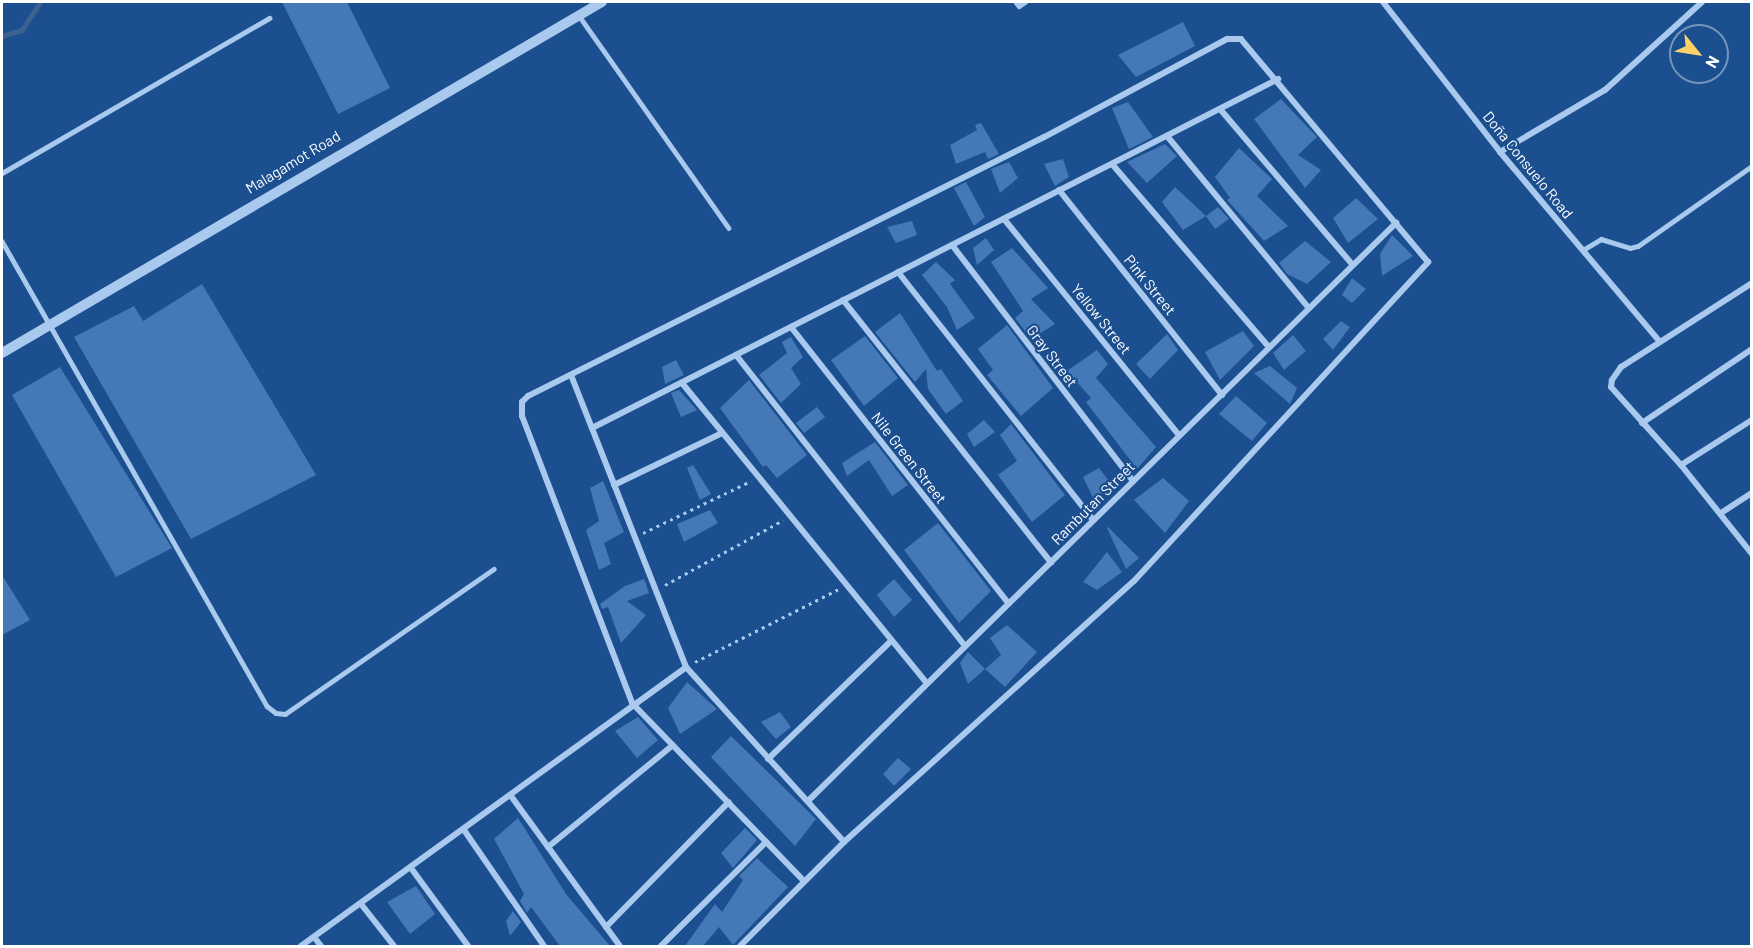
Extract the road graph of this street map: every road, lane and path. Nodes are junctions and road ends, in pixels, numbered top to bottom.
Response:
1 (602, 2) edge
2 (1016, 2) edge
3 (1025, 2) edge
4 (1383, 2) edge
5 (1700, 2) edge
6 (578, 15) junction
7 (269, 18) dead end
8 (1278, 79) junction
9 (1220, 109) junction
10 (1167, 136) junction
11 (1500, 152) junction
12 (1112, 164) junction
13 (1752, 166) edge
14 (2, 173) edge
15 (1059, 190) junction
16 (1004, 219) junction
17 (1396, 223) junction
18 (729, 228) dead end
19 (2, 241) edge
20 (952, 245) junction
21 (1583, 250) junction
22 (1351, 263) junction
23 (898, 272) junction
24 (1752, 283) edge
25 (843, 300) junction
26 (1309, 308) junction
27 (48, 325) junction
28 (791, 327) junction
29 (1659, 341) junction
30 (1268, 346) junction
31 (1752, 349) edge
32 (2, 353) edge
33 (736, 355) junction
34 (571, 375) junction
35 (682, 382) junction
36 (1222, 394) junction
37 (1752, 420) edge
38 (1642, 423) junction
39 (592, 429) junction
40 (722, 433) junction
41 (1179, 435) junction
42 (1681, 465) junction
43 (758, 477) junction
44 (1133, 481) junction
45 (614, 485) junction
46 (1752, 493) edge
47 (1721, 513) junction
48 (789, 517) junction
49 (1093, 520) junction
50 (635, 537) junction
51 (1752, 554) edge
52 (1051, 562) junction
53 (494, 569) dead end
54 (845, 586) junction
55 (656, 590) junction
56 (1009, 604) junction
57 (890, 642) junction
58 (965, 646) junction
59 (686, 667) junction
60 (927, 683) junction
61 (632, 703) junction
62 (673, 745) junction
63 (768, 759) junction
64 (512, 796) junction
65 (808, 801) junction
66 (729, 802) junction
67 (464, 830) junction
68 (766, 842) junction
69 (844, 842) junction
70 (548, 847) junction
71 (411, 868) junction
72 (804, 881) junction
73 (361, 904) junction
74 (606, 927) junction
75 (314, 937) junction
76 (301, 946) edge
77 (321, 946) edge
78 (394, 946) edge
79 (468, 946) edge
80 (544, 946) edge
81 (620, 946) edge
82 (661, 946) edge
83 (740, 946) edge

1 - 6 street, Malagamot Road
2 - 3 lane
4 - 11 street, Doña Consuelo Road
5 - 11 street
6 - 18 lane
6 - 27 street, Malagamot Road
7 - 14 lane
8 - 9 street
8 - 17 street
8 - 34 street
9 - 10 street
9 - 22 street
10 - 12 street
10 - 26 street
11 - 21 street, Doña Consuelo Road
12 - 15 street
12 - 30 street
13 - 21 lane
15 - 16 street
15 - 36 street, Pink Street
16 - 20 street
16 - 41 street, Yellow Street
17 - 22 street, Rambutan Street
17 - 69 street
19 - 27 lane
20 - 23 street
20 - 44 street, Gray Street
21 - 29 street, Doña Consuelo Road
22 - 26 street, Rambutan Street
23 - 25 street
23 - 49 street
24 - 29 street
25 - 28 street
25 - 52 street
26 - 30 street, Rambutan Street
27 - 32 street, Malagamot Road
27 - 53 lane
28 - 33 street
28 - 56 street, Nile Green Street
29 - 38 street
30 - 36 street, Rambutan Street
31 - 38 street
33 - 35 street
33 - 58 street
34 - 39 street
34 - 61 street
35 - 39 street
35 - 40 street
36 - 41 street, Rambutan Street
37 - 42 street
38 - 42 street
39 - 45 street
40 - 43 street
40 - 45 street
41 - 44 street, Rambutan Street
42 - 47 street
43 - 48 street
43 - 50 path
44 - 49 street, Rambutan Street
45 - 50 street
46 - 47 street
47 - 51 street
48 - 54 street
48 - 55 path
49 - 52 street, Rambutan Street
50 - 55 street
52 - 56 street, Rambutan Street
54 - 57 street
54 - 59 path
55 - 59 street
56 - 58 street, Rambutan Street
57 - 60 street
57 - 63 street
58 - 60 street, Rambutan Street
59 - 61 street
59 - 63 street
60 - 65 street, Rambutan Street
61 - 62 street
61 - 64 street
62 - 66 street
62 - 70 street
63 - 65 street
64 - 67 street
64 - 70 street
65 - 69 street
66 - 68 street
66 - 74 street
67 - 71 street
67 - 80 street
68 - 72 street
68 - 82 street
69 - 72 street
70 - 74 street
71 - 73 street
71 - 79 street
72 - 83 street
73 - 75 street
73 - 78 street
74 - 81 street
75 - 76 street
75 - 77 street

